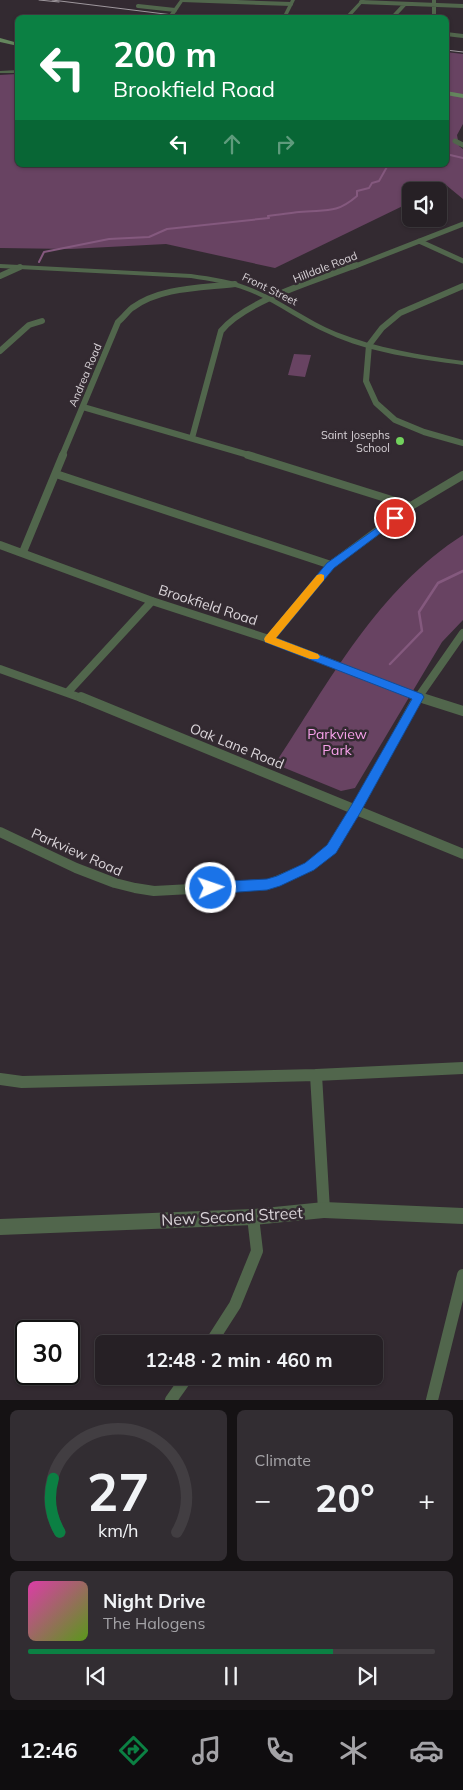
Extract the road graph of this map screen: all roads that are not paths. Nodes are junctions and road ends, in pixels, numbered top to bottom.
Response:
1 (143, 0) edge
2 (182, 0) edge
3 (362, 1) edge
4 (292, 2) edge
5 (434, 2) edge
6 (404, 4) junction
7 (463, 6) edge
8 (172, 14) edge
9 (286, 15) edge
10 (349, 15) edge
11 (395, 15) edge
12 (434, 15) edge
13 (449, 34) edge
14 (463, 36) edge
15 (0, 40) edge
16 (15, 44) edge
17 (15, 71) edge
18 (0, 72) edge
19 (449, 94) edge
20 (463, 96) edge
21 (455, 141) dead end
22 (463, 145) edge
23 (463, 224) edge
24 (419, 242) junction
25 (463, 261) edge
26 (0, 266) edge
27 (20, 268) junction
28 (0, 276) edge
29 (235, 284) junction
30 (463, 286) edge
31 (269, 299) junction
32 (42, 321) dead end
33 (369, 346) junction
34 (0, 351) edge
35 (463, 363) edge
36 (83, 407) junction
37 (192, 438) junction
38 (463, 443) edge
39 (56, 474) junction
40 (463, 475) edge
41 (411, 506) junction
42 (0, 545) edge
43 (23, 552) junction
44 (331, 565) junction
45 (152, 601) junction
46 (463, 633) edge
47 (269, 639) junction
48 (0, 669) edge
49 (68, 692) junction
50 (418, 697) junction
51 (463, 712) edge
52 (356, 810) junction
53 (0, 832) edge
54 (463, 854) edge
55 (463, 1068) edge
56 (316, 1075) junction
57 (0, 1079) edge
58 (324, 1210) junction
59 (463, 1216) edge
60 (253, 1217) junction
61 (0, 1227) edge
62 (463, 1275) edge
63 (216, 1335) edge
64 (182, 1385) edge
65 (172, 1400) edge
66 (432, 1400) edge

1 - 8 street
2 - 4 street
2 - 8 street
3 - 6 street
3 - 10 street
4 - 9 street
5 - 6 street
5 - 7 street
5 - 12 street
6 - 11 street
13 - 14 street
15 - 16 main road
17 - 18 street
19 - 20 main road
21 - 22 street
23 - 24 street, Hilldale Road
24 - 25 street
24 - 31 street, Hilldale Road
26 - 27 street, Front Street
27 - 28 street
27 - 29 street, Front Street
29 - 31 street, Front Street
29 - 36 street, Andrea Road
30 - 33 street
31 - 33 street, Front Street
31 - 37 street, Hilldale Road
32 - 34 street
33 - 35 street, Front Street
33 - 38 street
36 - 37 street
36 - 39 street, Andrea Road
37 - 41 street
39 - 43 street, Andrea Road
39 - 44 street
40 - 41 street
41 - 44 street
42 - 43 street, Brookfield Road
43 - 45 street, Brookfield Road
44 - 47 street
45 - 47 street, Brookfield Road
45 - 49 street
46 - 50 street, Parkview Road
47 - 50 street, Brookfield Road
48 - 49 street, Oak Lane Road
49 - 52 street, Oak Lane Road
50 - 51 street, Brookfield Road
50 - 52 street, Parkview Road
52 - 53 street, Parkview Road
52 - 54 street, Oak Lane Road
55 - 56 street
56 - 57 street
56 - 58 street
58 - 59 street, New Second Street
58 - 60 street, New Second Street
60 - 61 street, New Second Street
60 - 63 street
62 - 66 street
64 - 65 street

